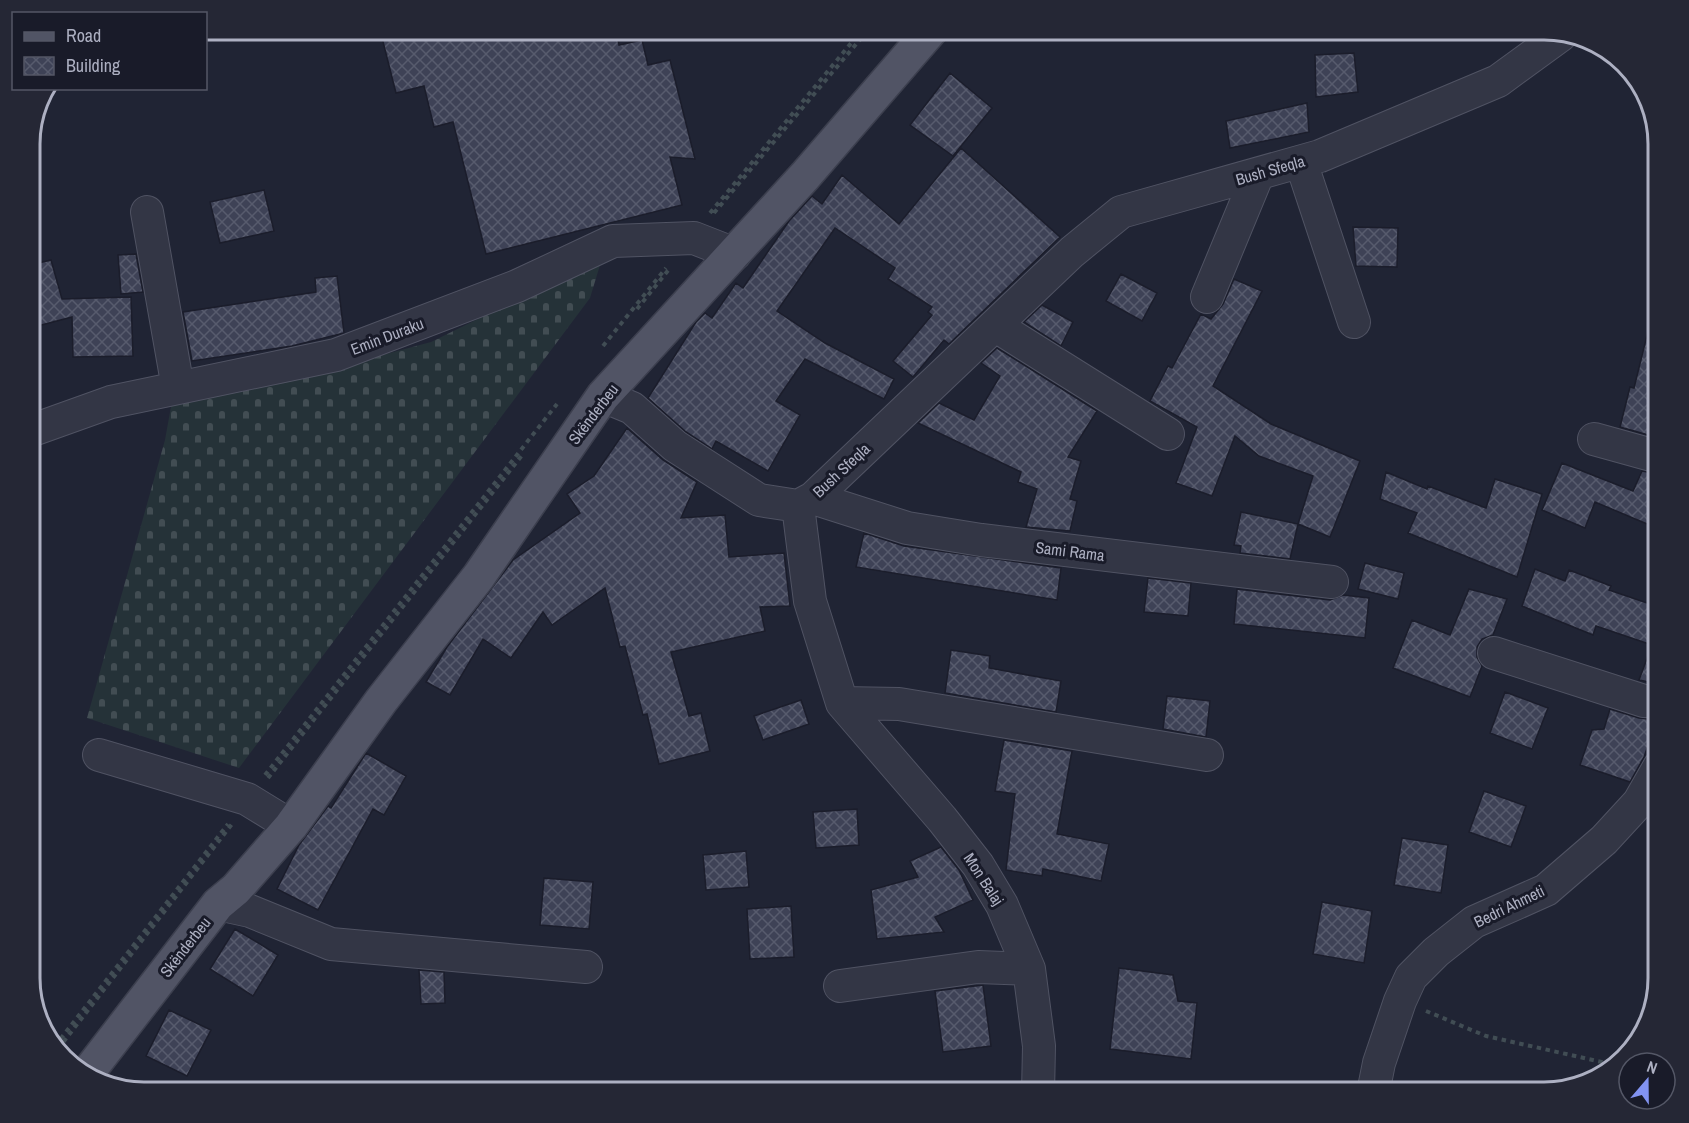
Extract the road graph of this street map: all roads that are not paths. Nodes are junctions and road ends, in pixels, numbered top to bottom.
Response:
1 (922, 40) edge
2 (1552, 41) edge
3 (1301, 162) junction
4 (1257, 174) junction
5 (147, 212) dead end
6 (735, 254) junction
7 (1208, 297) dead end
8 (1354, 322) dead end
9 (996, 326) junction
10 (178, 388) junction
11 (603, 396) junction
12 (41, 427) edge
13 (1168, 434) dead end
14 (1594, 439) dead end
15 (1648, 454) edge
16 (805, 502) junction
17 (1332, 582) dead end
18 (1494, 653) dead end
19 (1648, 701) edge
20 (842, 704) junction
21 (99, 755) dead end
22 (1207, 755) dead end
23 (1648, 786) edge
24 (291, 826) junction
25 (218, 904) junction
26 (586, 967) dead end
27 (1029, 969) junction
28 (840, 986) dead end
29 (92, 1068) edge
30 (1038, 1082) edge
31 (1375, 1082) edge

1 - 6 main road, Skënderbeu
2 - 3 street, Bush Sfeqla
3 - 4 street, Bush Sfeqla
3 - 8 street
4 - 7 street
4 - 9 street, Bush Sfeqla
5 - 10 street
6 - 10 street, Emin Duraku
6 - 11 main road, Skënderbeu
9 - 13 street
9 - 16 street, Bush Sfeqla
10 - 12 street, Emin Duraku
11 - 16 street, Bush Sfeqla
11 - 24 main road, Skënderbeu
14 - 15 street
16 - 17 street, Sami Rama
16 - 20 street, Mon Balaj
18 - 19 street
20 - 22 street
20 - 27 street, Mon Balaj
21 - 24 street
23 - 31 street, Bedri Ahmeti
24 - 25 main road, Skënderbeu
25 - 26 street
25 - 29 main road, Skënderbeu
27 - 28 street
27 - 30 street, Mon Balaj

